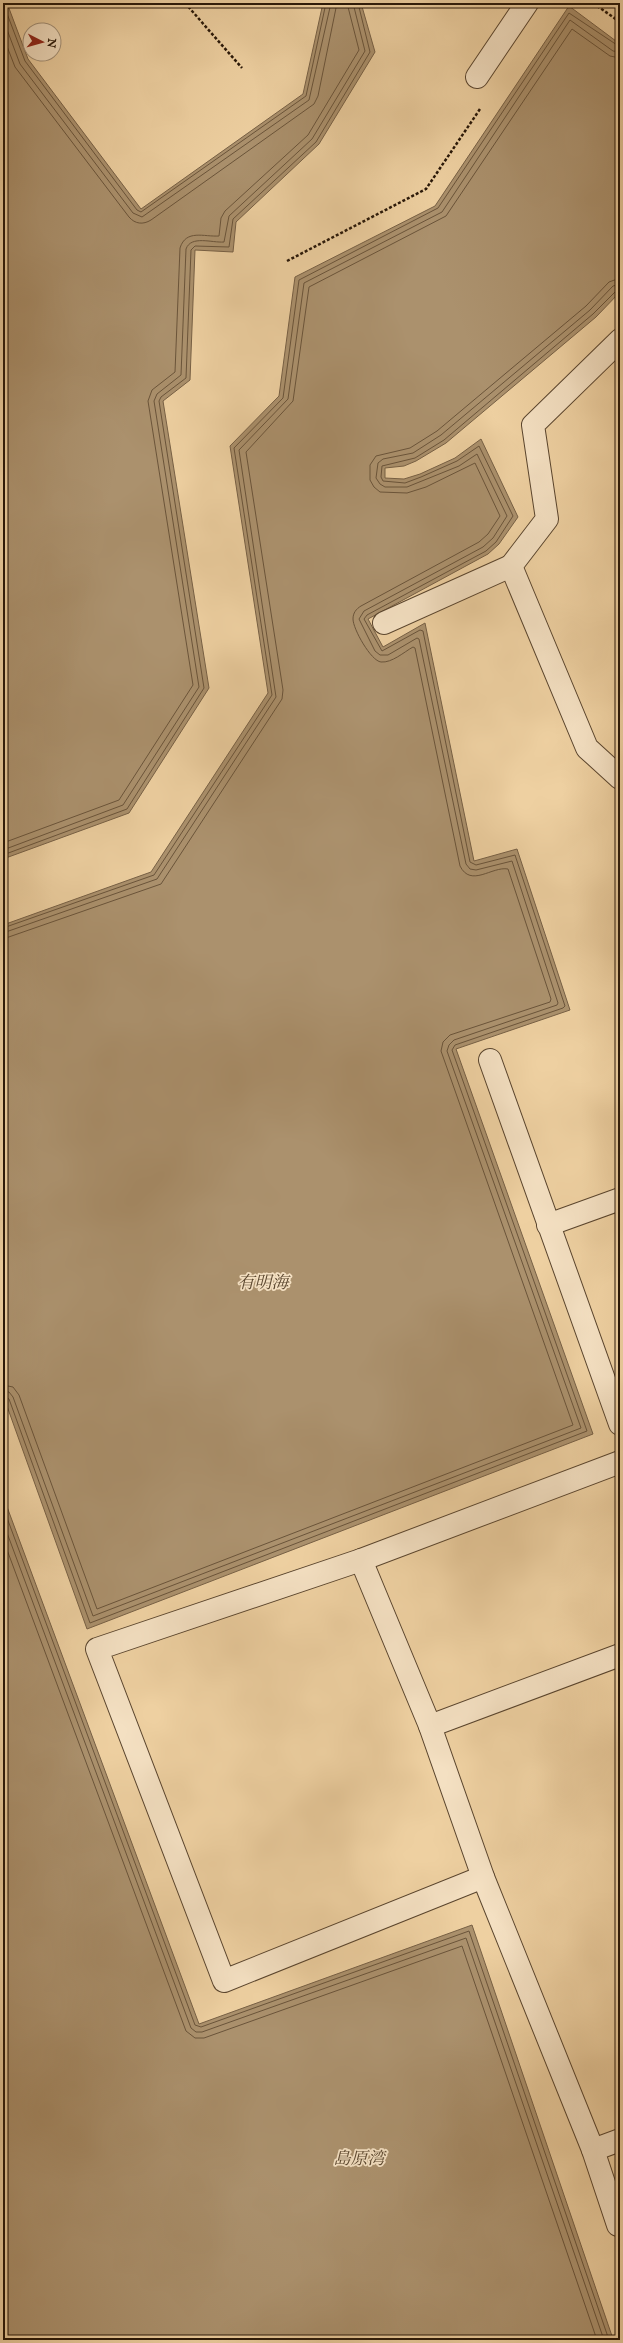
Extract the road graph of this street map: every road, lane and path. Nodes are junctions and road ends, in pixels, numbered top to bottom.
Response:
1 (185, 3) edge
2 (527, 3) edge
3 (593, 3) edge
4 (620, 22) edge
5 (242, 68) dead end
6 (477, 77) dead end
7 (483, 106) dead end
8 (286, 261) dead end
9 (620, 340) edge
10 (511, 566) junction
11 (384, 623) dead end
12 (620, 778) edge
13 (490, 1060) dead end
14 (620, 1199) edge
15 (548, 1225) junction
16 (620, 1424) edge
17 (620, 1462) edge
18 (361, 1560) junction
19 (620, 1655) edge
20 (430, 1726) junction
21 (483, 1877) junction
22 (620, 2140) edge
23 (593, 2150) junction
24 (618, 2225) dead end

1 - 5 path
2 - 6 street
3 - 4 path
7 - 8 path
9 - 10 street
10 - 11 street
10 - 12 street
13 - 15 street
14 - 15 street
15 - 16 street
17 - 18 street
18 - 20 street
18 - 21 street
19 - 20 street
20 - 21 street
21 - 23 street
22 - 23 street
23 - 24 street

